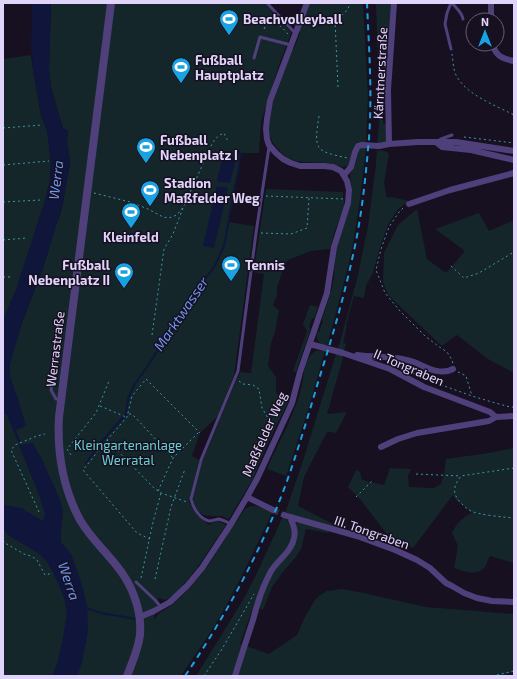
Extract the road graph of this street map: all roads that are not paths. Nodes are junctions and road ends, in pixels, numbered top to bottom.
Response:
1 (111, 3) edge
2 (267, 3) edge
3 (307, 3) edge
4 (394, 3) edge
5 (452, 3) edge
6 (463, 19) dead end
7 (293, 35) junction
8 (291, 45) junction
9 (451, 49) road end
10 (496, 52) edge
11 (254, 58) dead end
12 (514, 61) edge
13 (452, 135) road end
14 (436, 142) junction
15 (389, 144) junction
16 (269, 145) junction
17 (514, 151) edge
18 (514, 160) edge
19 (514, 173) edge
20 (344, 175) junction
21 (409, 204) road end
22 (56, 341) dead end
23 (310, 344) junction
24 (344, 353) junction
25 (453, 369) road end
26 (61, 400) junction
27 (514, 416) edge
28 (496, 417) junction
29 (381, 447) dead end
30 (247, 497) junction
31 (273, 510) tunnel mouth
32 (231, 524) junction
33 (136, 582) dead end
34 (514, 602) edge
35 (161, 607) junction
36 (140, 617) junction
37 (127, 676) edge
38 (235, 676) edge

1 - 26 street, Werrastraße
2 - 7 lane
3 - 7 street
4 - 15 street, Kärntnerstraße
5 - 6 lane
5 - 9 lane
7 - 8 street
8 - 11 lane
8 - 16 street
10 - 12 street
13 - 14 lane
14 - 15 street
14 - 17 street
14 - 18 street
15 - 20 street
16 - 20 street
16 - 32 lane
19 - 21 street
20 - 23 street, Maßfelder Weg
22 - 26 lane
23 - 24 street, II. Tongraben
23 - 30 street, Maßfelder Weg
24 - 25 street
24 - 28 street, II. Tongraben
26 - 36 street, Werrastraße
27 - 28 street
28 - 29 street
30 - 31 street
30 - 32 street, Maßfelder Weg
32 - 35 street, Maßfelder Weg
33 - 35 lane
34 - 38 street, III. Tongraben
35 - 36 street, Maßfelder Weg
36 - 37 street, Werrastraße

